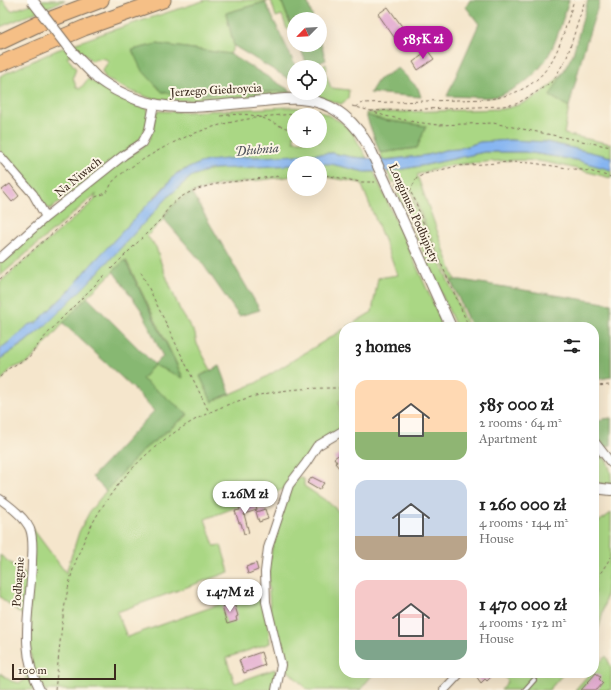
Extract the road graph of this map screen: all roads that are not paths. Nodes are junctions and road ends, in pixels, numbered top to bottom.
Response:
1 (32, 0) edge
2 (101, 0) edge
3 (163, 0) edge
4 (0, 42) edge
5 (0, 64) edge
6 (154, 104) junction
7 (345, 116) joint
8 (0, 156) edge
9 (46, 217) junction
10 (0, 258) edge
11 (449, 322) edge
12 (339, 433) edge
13 (599, 447) edge
14 (611, 463) edge
15 (599, 489) edge
16 (611, 490) edge
17 (0, 499) edge
18 (455, 678) edge
19 (534, 680) dead end
20 (40, 690) edge
21 (276, 690) edge
22 (444, 690) edge
23 (526, 690) edge

1 - 6 street, Jerzego Giedroycia, bridge
2 - 4 highway
3 - 5 highway
6 - 7 street, Jerzego Giedroycia
6 - 9 street, Na Niwach
7 - 11 street, Longinusa Podbipięty, bridge
8 - 9 street
9 - 10 street, Na Niwach
12 - 21 street
13 - 14 street
15 - 16 street
17 - 20 street, Podbagnie
18 - 22 street
19 - 23 lane

